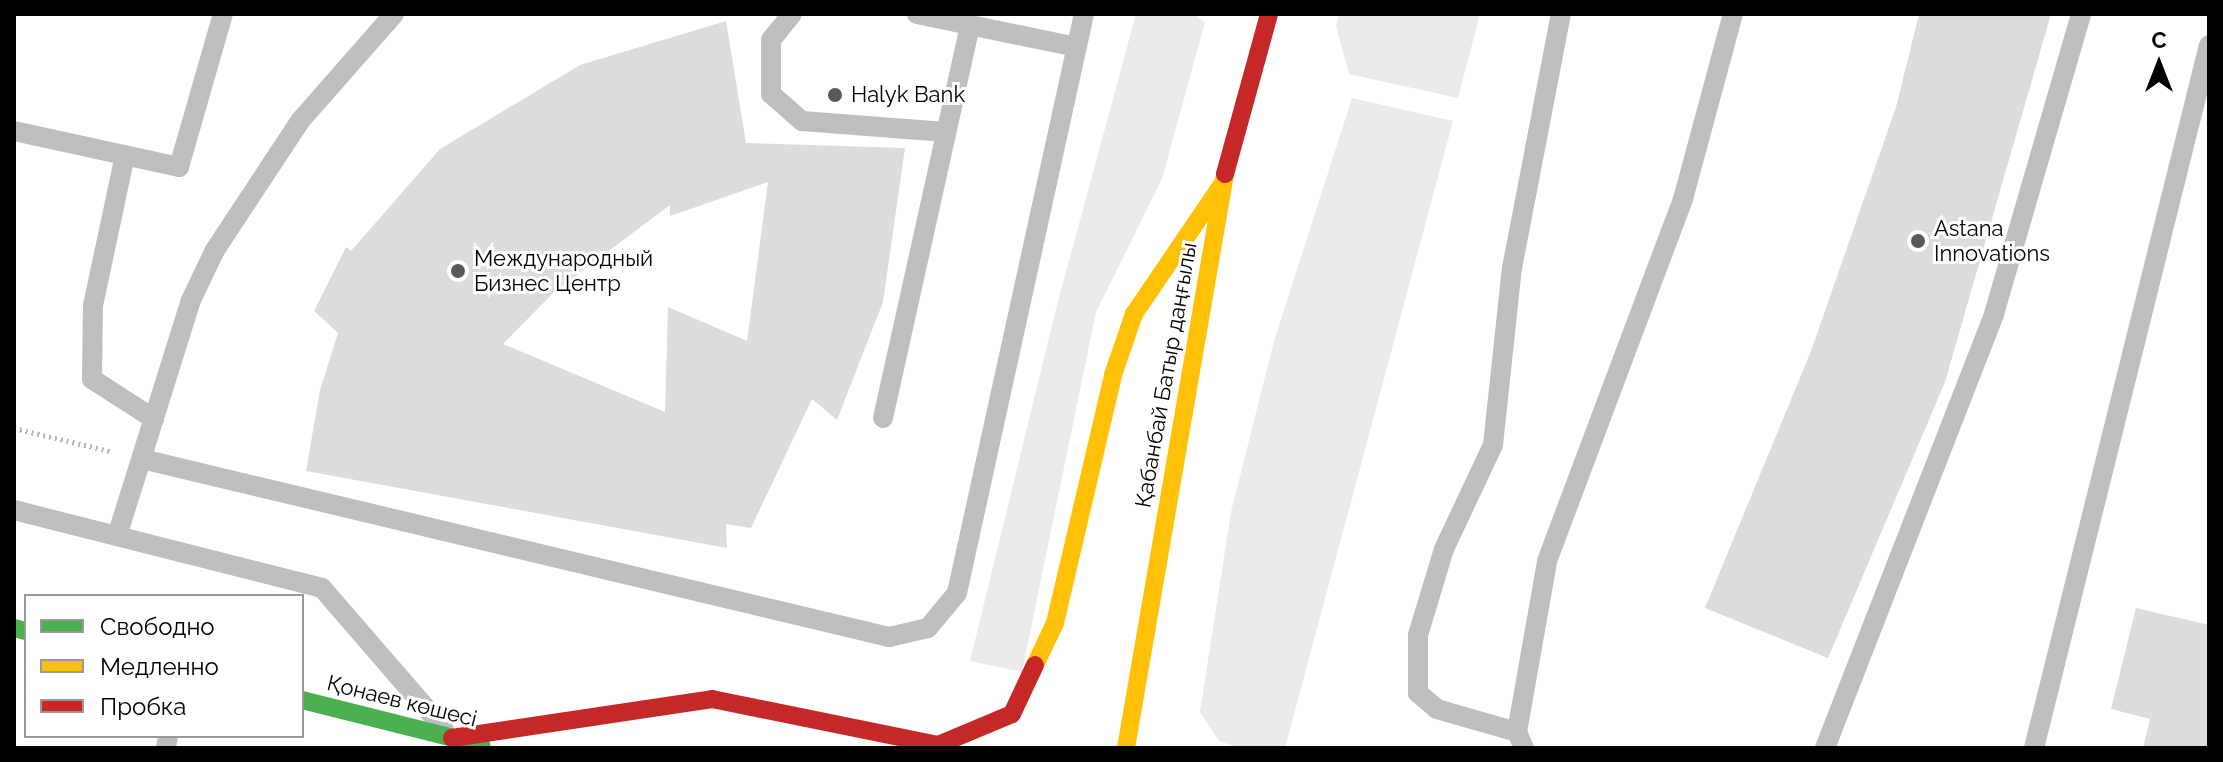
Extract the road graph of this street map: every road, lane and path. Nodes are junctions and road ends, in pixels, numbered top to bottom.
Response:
1 (223, 14) edge
2 (394, 14) edge
3 (792, 14) edge
4 (917, 14) edge
5 (1084, 14) edge
6 (1269, 14) edge
7 (1561, 14) edge
8 (1733, 14) edge
9 (2081, 14) edge
10 (970, 25) junction
11 (2209, 45) edge
12 (1077, 47) junction
13 (14, 131) edge
14 (946, 132) junction
15 (125, 155) junction
16 (1223, 183) junction
17 (883, 418) dead end
18 (154, 419) junction
19 (14, 428) edge
20 (142, 459) junction
21 (14, 510) edge
22 (117, 536) junction
23 (304, 701) edge
24 (452, 738) junction
25 (1521, 740) edge
26 (491, 748) edge
27 (1126, 748) edge
28 (1825, 748) edge
29 (2034, 748) edge

1 - 15 lane
2 - 18 lane
3 - 14 lane
4 - 10 lane
5 - 12 lane
6 - 16 main road, Қабанбай Батыр даңғылы
7 - 25 lane
8 - 25 lane
9 - 28 lane
10 - 12 lane
10 - 14 lane
11 - 29 lane
12 - 20 lane
13 - 15 lane
14 - 17 lane
15 - 18 lane
16 - 24 main road
16 - 27 main road, Қабанбай Батыр даңғылы
18 - 20 lane
19 - 20 path
20 - 22 lane
21 - 22 lane
22 - 24 lane
23 - 24 main road, Қонаев көшесі
24 - 26 main road, Қонаев көшесі

